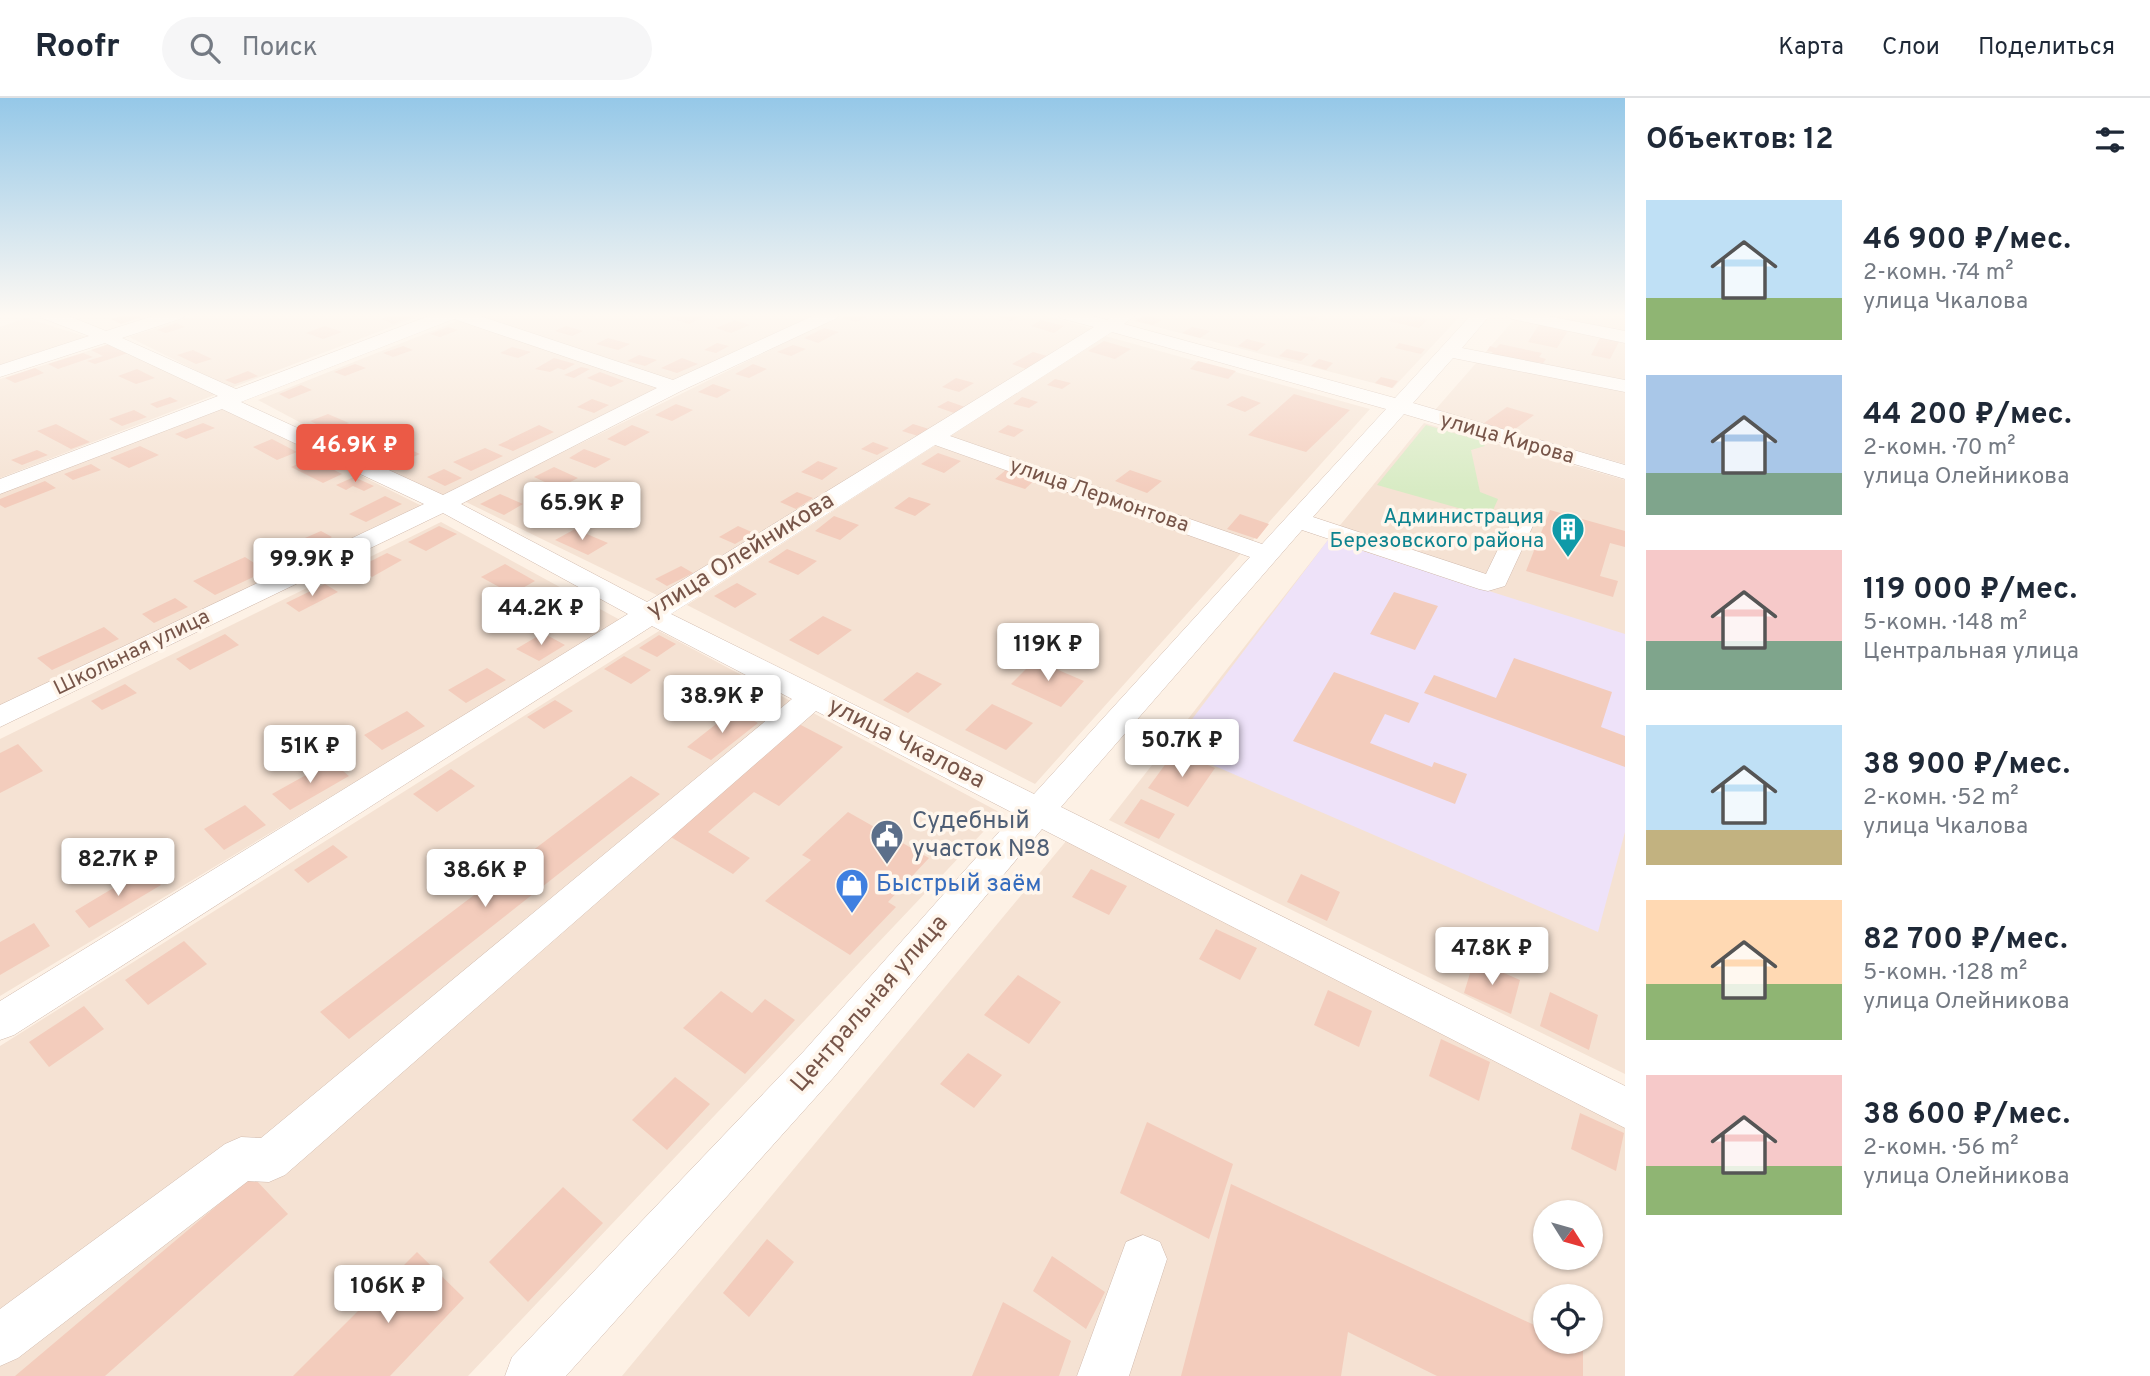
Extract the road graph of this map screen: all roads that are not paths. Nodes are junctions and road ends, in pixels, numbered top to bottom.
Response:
1 (179, 374) edge
2 (296, 374) edge
3 (634, 374) edge
4 (703, 374) edge
5 (1032, 374) edge
6 (1291, 374) edge
7 (1429, 374) edge
8 (1562, 374) edge
9 (1625, 386) edge
10 (674, 387) junction
11 (230, 399) junction
12 (1399, 408) junction
13 (932, 437) junction
14 (1625, 472) edge
15 (0, 487) edge
16 (443, 504) junction
17 (1525, 517) dead end
18 (1297, 520) junction
19 (1266, 554) junction
20 (649, 614) junction
21 (814, 696) junction
22 (0, 717) edge
23 (1037, 812) junction
24 (0, 1022) edge
25 (1625, 1108) edge
26 (1143, 1259) dead end
27 (0, 1340) edge
28 (531, 1376) edge
29 (1103, 1376) edge

1 - 11 street, улица Чкалова
2 - 11 street
3 - 10 street
4 - 10 street, Школьная улица
5 - 13 street, улица Олейникова
6 - 12 street, улица Кирова
7 - 12 street, Центральная улица
8 - 9 street
10 - 16 street, Школьная улица
11 - 15 street
11 - 16 street, улица Чкалова
12 - 14 street, улица Кирова
12 - 18 street, Центральная улица
13 - 19 street, улица Лермонтова
13 - 20 street, улица Олейникова
16 - 20 street, улица Чкалова
16 - 22 street, Школьная улица
17 - 18 street
18 - 19 street, Центральная улица
19 - 23 street, Центральная улица
20 - 21 street, улица Чкалова
20 - 24 street, улица Олейникова
21 - 23 street, улица Чкалова
21 - 27 street
23 - 25 street, улица Чкалова
23 - 28 street, Центральная улица
26 - 29 street

